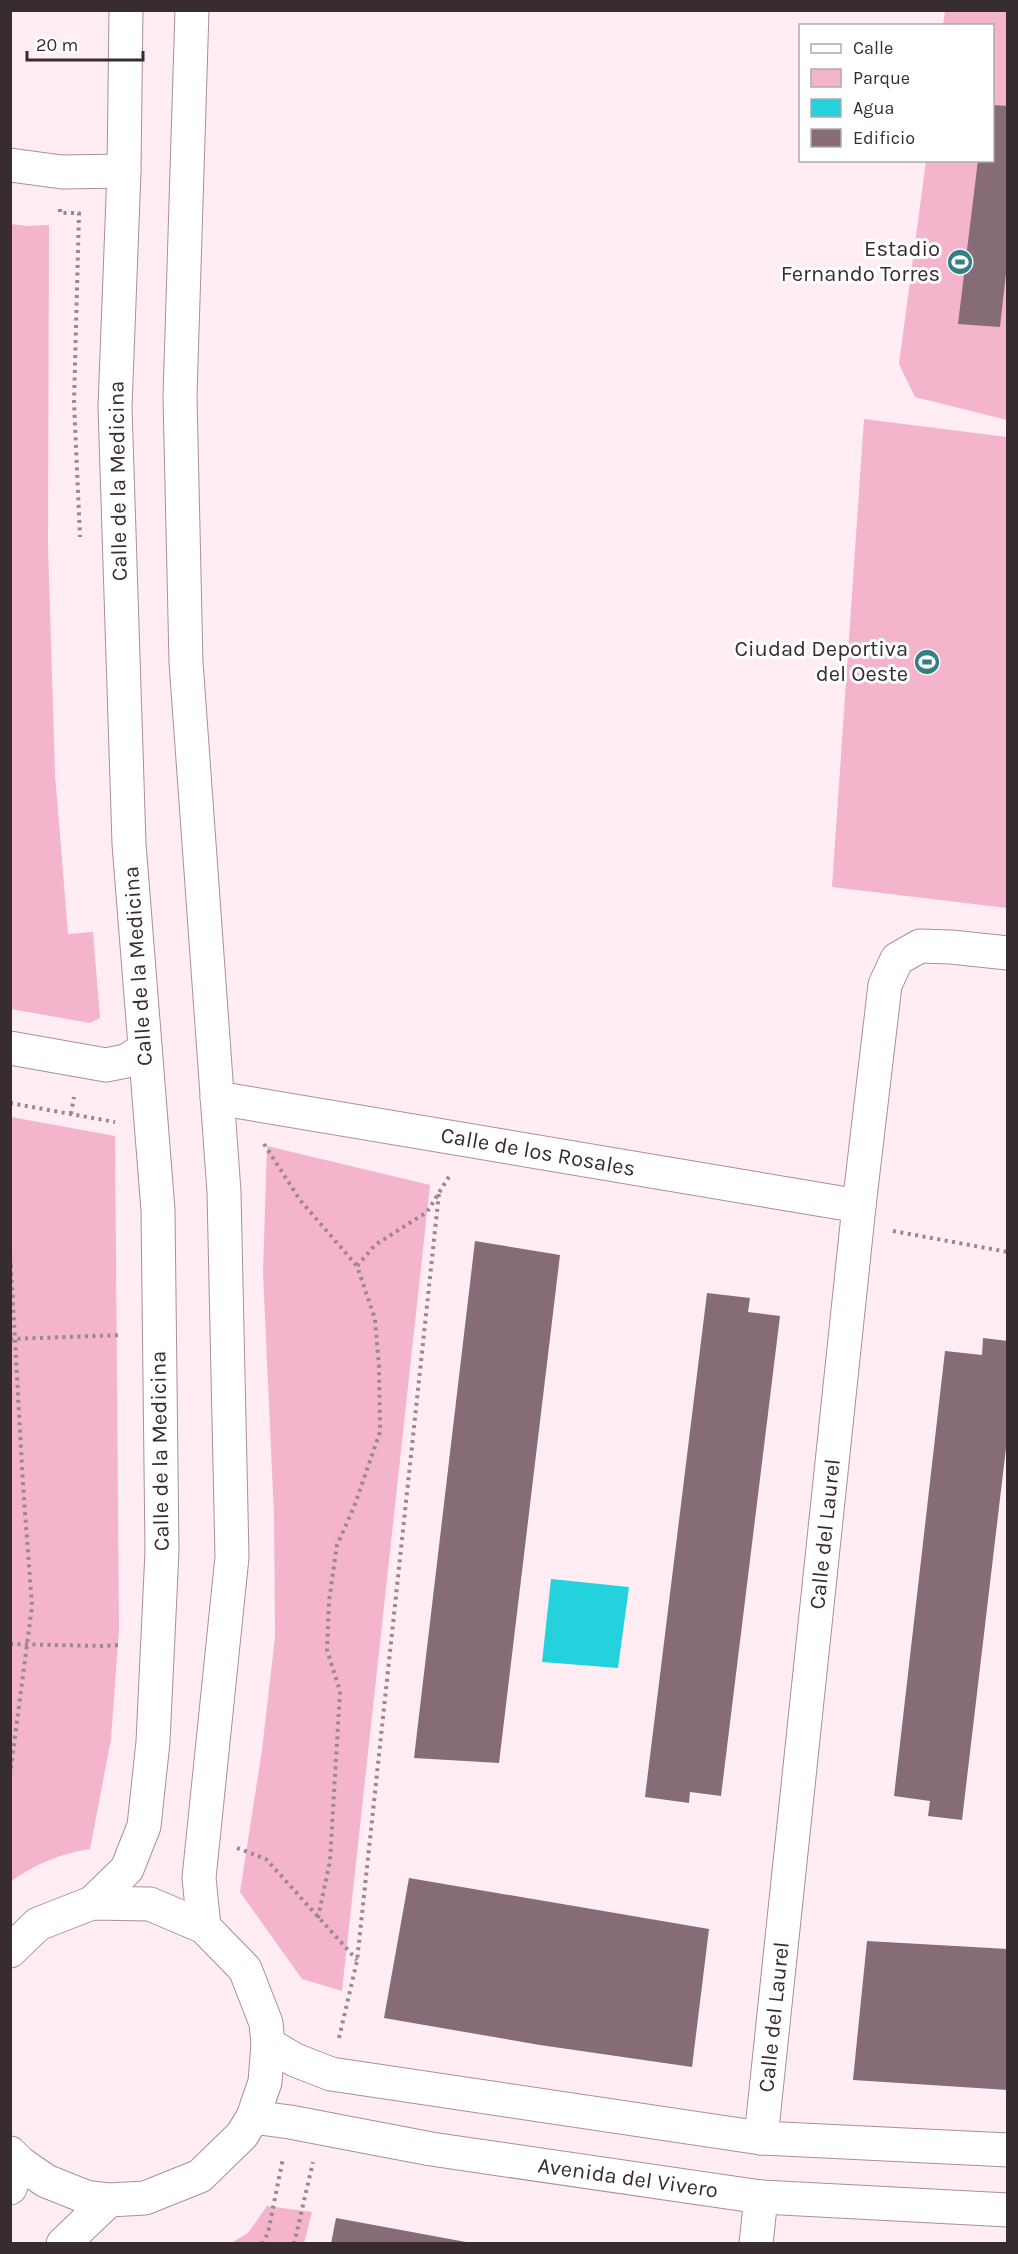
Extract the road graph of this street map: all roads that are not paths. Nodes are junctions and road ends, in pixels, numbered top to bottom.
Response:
1 (126, 10) edge
2 (192, 10) edge
3 (10, 165) edge
4 (124, 171) junction
5 (1008, 953) edge
6 (10, 1048) edge
7 (145, 1049) junction
8 (226, 1099) junction
9 (858, 1215) junction
10 (92, 1903) junction
11 (204, 1927) junction
12 (10, 1951) edge
13 (268, 2044) junction
14 (253, 2117) junction
15 (761, 2138) junction
16 (1008, 2150) edge
17 (14, 2168) edge
18 (761, 2198) junction
19 (109, 2200) junction
20 (1008, 2210) edge
21 (63, 2244) edge
22 (756, 2244) edge

1 - 4 street, Calle de la Medicina
2 - 8 street
3 - 4 street
4 - 7 street, Calle de la Medicina
5 - 9 street, Calle del Laurel
6 - 7 street
7 - 10 street, Calle de la Medicina
8 - 9 street, Calle de los Rosales
8 - 11 street
9 - 15 street, Calle del Laurel
10 - 11 street
10 - 12 street
11 - 13 street
13 - 14 street
13 - 15 street
14 - 18 street, Avenida del Vivero
14 - 19 street
15 - 16 street
17 - 19 street
18 - 20 street, Avenida del Vivero
18 - 22 street
19 - 21 street

